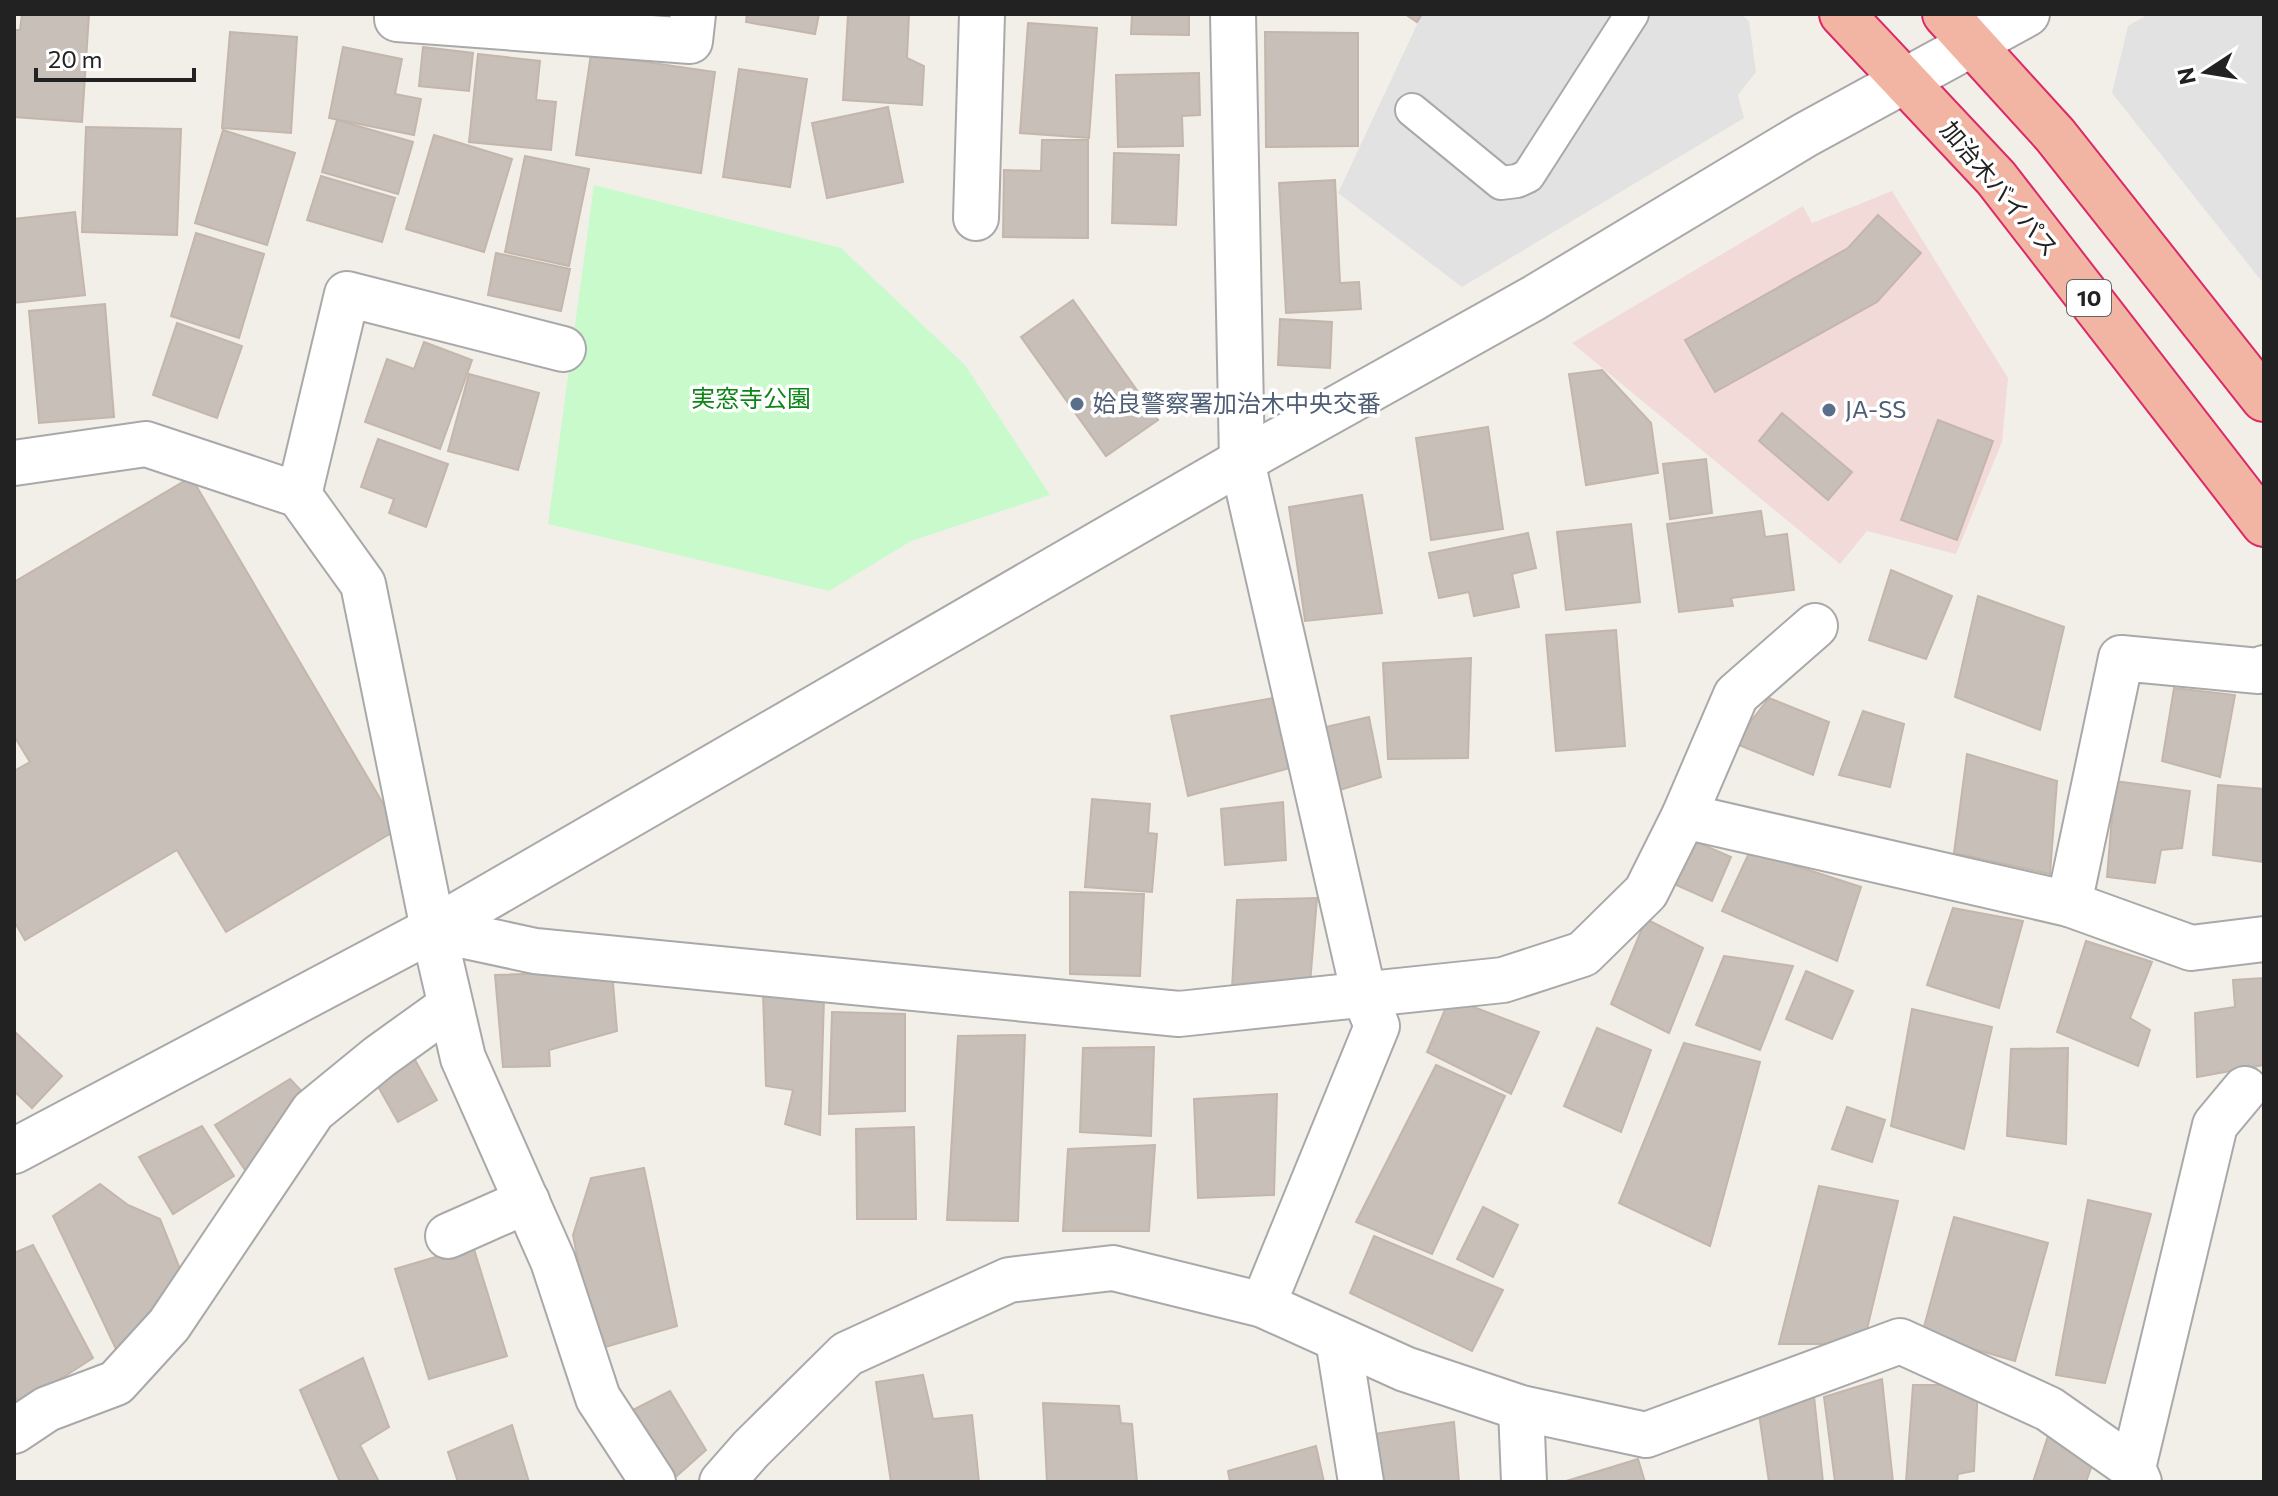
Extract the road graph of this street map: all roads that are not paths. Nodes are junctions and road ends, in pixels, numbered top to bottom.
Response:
1 (397, 14) edge
2 (693, 14) edge
3 (982, 14) edge
4 (1233, 14) edge
5 (1632, 14) edge
6 (1842, 14) edge
7 (2027, 14) edge
8 (1959, 29) edge
9 (1904, 81) junction
10 (1412, 110) dead end
11 (976, 218) dead end
12 (563, 349) dead end
13 (2264, 399) edge
14 (1242, 461) junction
15 (14, 463) edge
16 (299, 495) junction
17 (2264, 524) edge
18 (1815, 626) dead end
19 (2264, 668) edge
20 (1684, 816) junction
21 (2069, 904) junction
22 (433, 929) junction
23 (2264, 939) edge
24 (1364, 995) junction
25 (450, 1006) junction
26 (2245, 1089) dead end
27 (14, 1151) edge
28 (527, 1201) junction
29 (448, 1236) dead end
30 (1263, 1305) junction
31 (1338, 1339) junction
32 (1521, 1408) junction
33 (14, 1431) edge
34 (2136, 1475) edge
35 (653, 1482) edge
36 (722, 1482) edge
37 (1361, 1482) edge
38 (1524, 1482) edge

1 - 2 street
3 - 11 street
4 - 14 street
5 - 10 lane
6 - 9 highway, 加治木バイパス / 10
7 - 8 street
8 - 9 street
8 - 13 highway
9 - 14 street
9 - 17 highway, 加治木バイパス / 10
12 - 16 street
14 - 22 street
14 - 24 street
15 - 16 street
16 - 22 street
18 - 20 street
19 - 21 street
20 - 21 street
20 - 24 street
21 - 23 street
22 - 24 street
22 - 25 street
22 - 27 street
24 - 30 street
25 - 28 street
25 - 33 street
26 - 34 street
28 - 29 street
28 - 35 street
30 - 31 street
30 - 36 street
31 - 32 street
31 - 37 street
32 - 34 street
32 - 38 street

